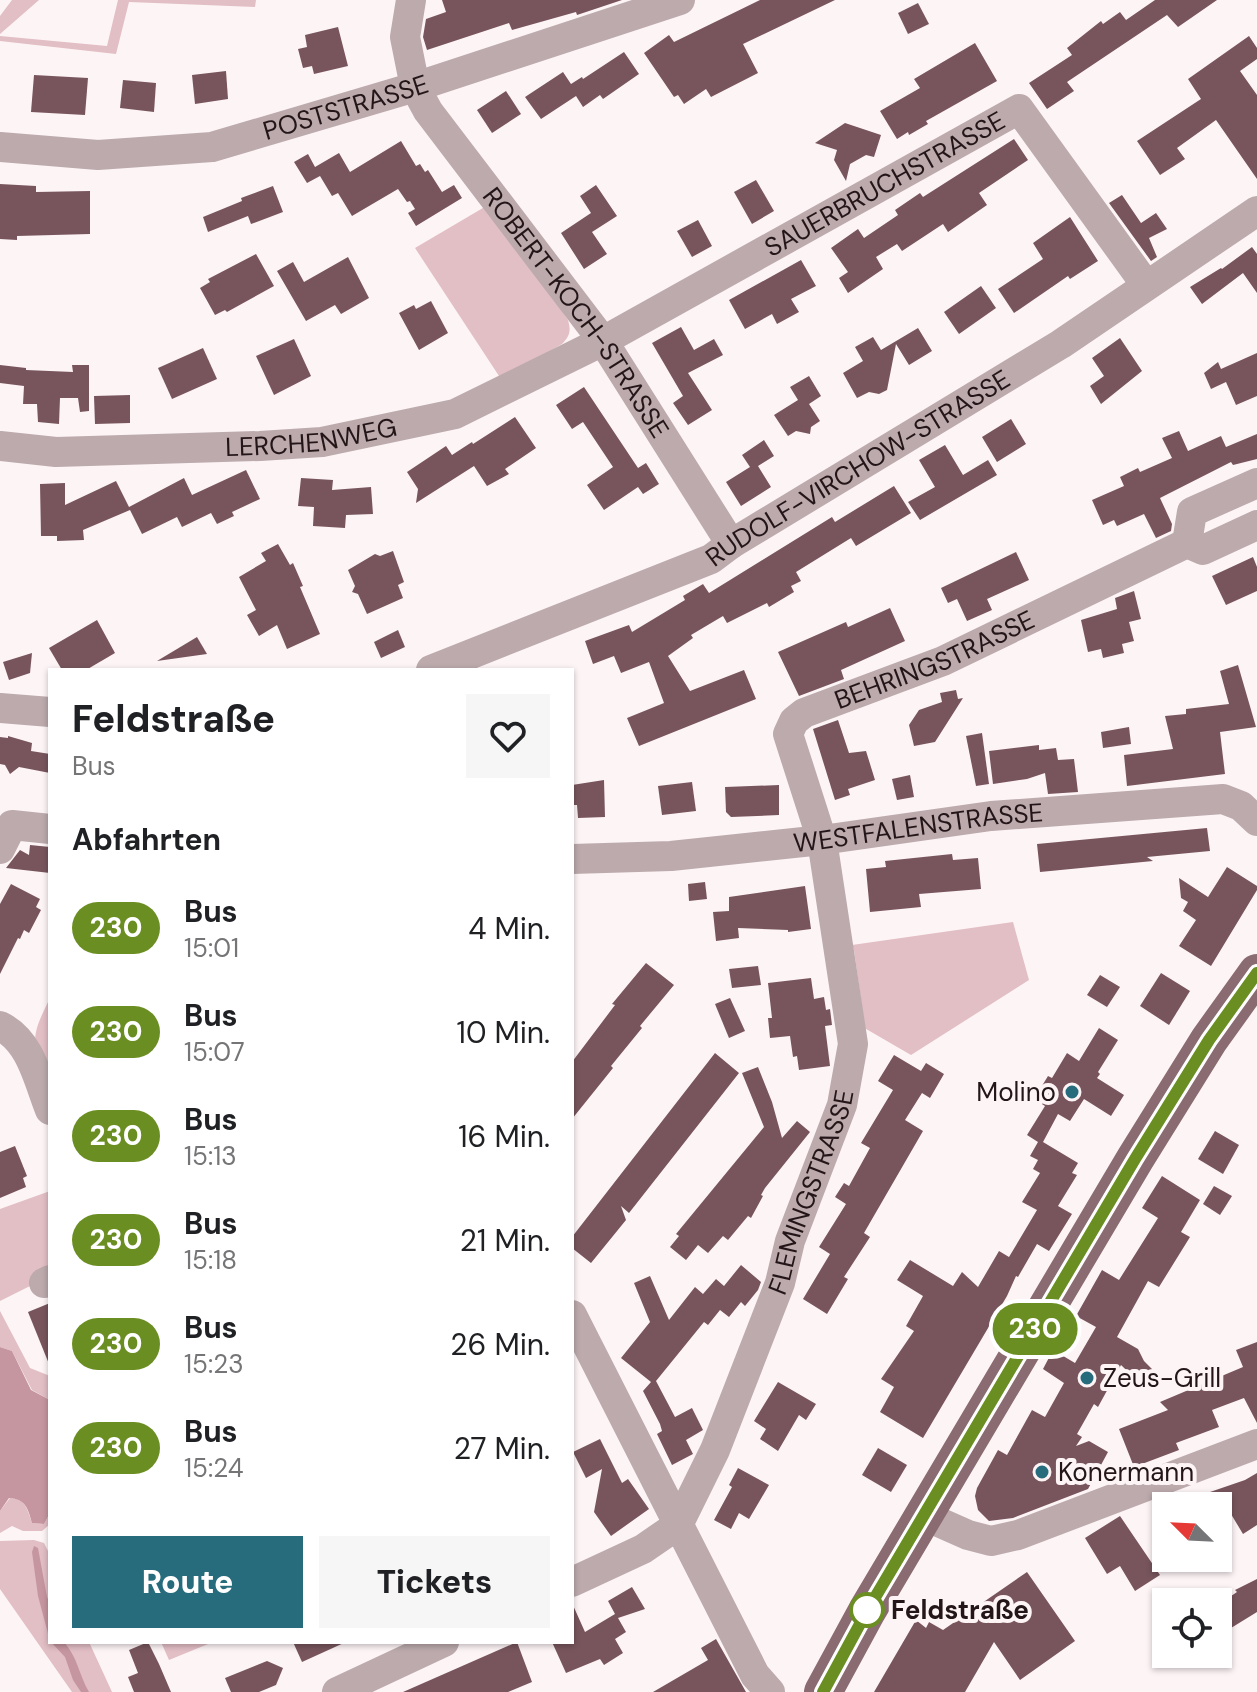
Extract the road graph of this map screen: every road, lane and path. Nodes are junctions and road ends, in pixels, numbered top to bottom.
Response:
1 (411, 0) edge
2 (680, 0) edge
3 (415, 87) junction
4 (0, 147) edge
5 (1257, 211) edge
6 (1146, 285) junction
7 (603, 341) junction
8 (0, 446) edge
9 (1257, 483) edge
10 (1257, 525) edge
11 (1187, 543) junction
12 (731, 544) junction
13 (436, 668) edge
14 (0, 708) edge
15 (48, 712) edge
16 (1257, 821) edge
17 (48, 829) edge
18 (822, 840) junction
19 (0, 849) edge
20 (574, 859) edge
21 (1257, 973) edge
22 (0, 1026) edge
23 (48, 1105) edge
24 (574, 1319) edge
25 (1257, 1444) edge
26 (925, 1516) junction
27 (678, 1525) junction
28 (574, 1581) edge
29 (440, 1644) edge
30 (337, 1692) edge
31 (770, 1692) edge
32 (823, 1692) edge

1 - 3 street, ROBERT-KOCH-STRASSE
2 - 3 street, POSTSTRASSE
3 - 4 street, POSTSTRASSE
3 - 7 street, ROBERT-KOCH-STRASSE
5 - 6 street, RUDOLF-VIRCHOW-STRASSE
6 - 7 street, SAUERBRUCHSTRASSE
6 - 12 street, RUDOLF-VIRCHOW-STRASSE
7 - 8 street, LERCHENWEG
7 - 12 street, ROBERT-KOCH-STRASSE
9 - 11 street
10 - 11 street, BEHRINGSTRASSE
11 - 18 street, BEHRINGSTRASSE
12 - 13 street, RUDOLF-VIRCHOW-STRASSE
14 - 15 street
16 - 18 street, WESTFALENSTRASSE
17 - 19 street
18 - 20 street, WESTFALENSTRASSE
18 - 27 street, FLEMINGSTRASSE
21 - 26 main road
22 - 23 street
24 - 27 street
25 - 26 street
26 - 32 main road
27 - 28 street
27 - 31 street
29 - 30 street

